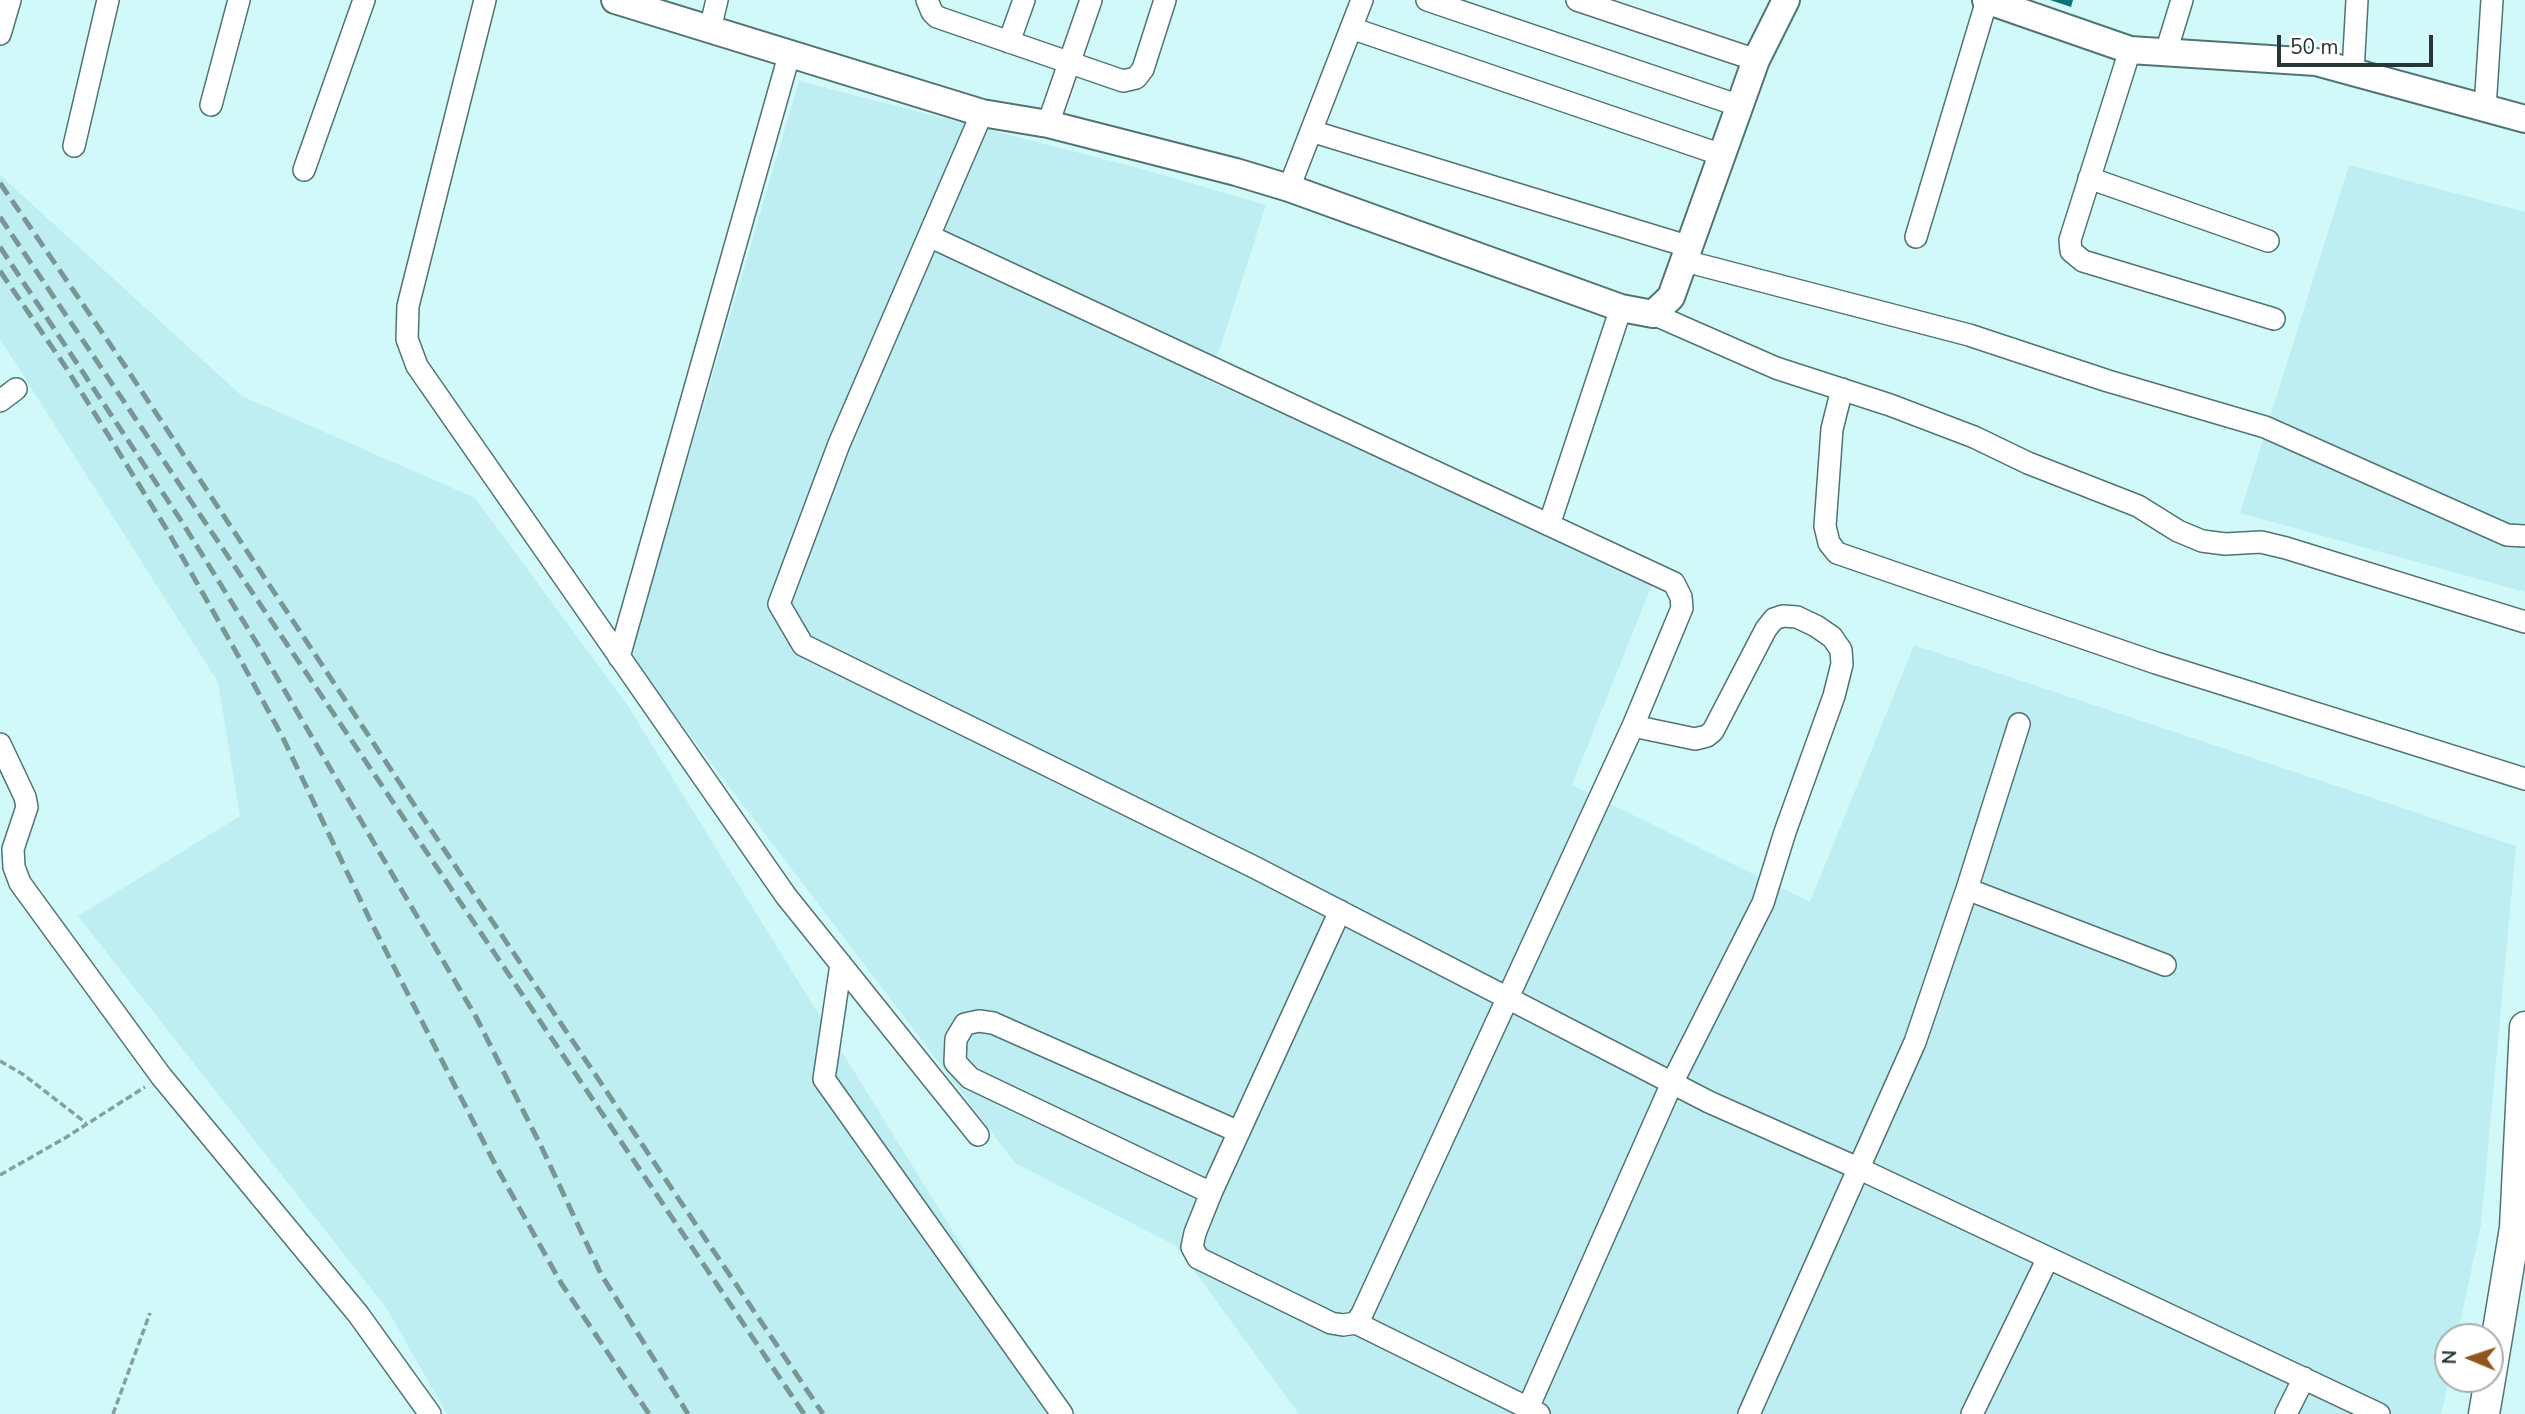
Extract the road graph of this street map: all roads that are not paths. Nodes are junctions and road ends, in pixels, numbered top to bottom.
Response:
1 (10, 0) edge
2 (107, 0) edge
3 (239, 0) edge
4 (363, 0) edge
5 (485, 0) edge
6 (615, 0) edge
7 (717, 0) edge
8 (927, 0) edge
9 (1024, 0) edge
10 (1091, 0) edge
11 (1165, 0) edge
12 (1362, 0) edge
13 (1427, 0) edge
14 (1577, 0) edge
15 (1786, 0) edge
16 (1986, 0) edge
17 (2182, 0) edge
18 (2357, 0) edge
19 (2492, 0) edge
20 (659, 7) edge
21 (1351, 28) junction
22 (710, 29) junction
23 (0, 34) edge
24 (1009, 42) junction
25 (2130, 50) junction
26 (790, 52) junction
27 (2166, 52) junction
28 (1756, 61) junction
29 (1070, 63) junction
30 (2353, 72) junction
31 (211, 105) dead end
32 (1740, 106) junction
33 (2485, 108) junction
34 (982, 113) junction
35 (2525, 120) edge
36 (1048, 124) junction
37 (1311, 131) junction
38 (74, 146) dead end
39 (1722, 155) junction
40 (304, 170) dead end
41 (2089, 178) junction
42 (1289, 188) junction
43 (929, 236) junction
44 (1916, 237) dead end
45 (2268, 241) dead end
46 (1687, 254) junction
47 (1621, 307) junction
48 (1653, 314) junction
49 (2274, 319) dead end
50 (1842, 389) junction
51 (1549, 525) junction
52 (2525, 536) edge
53 (2525, 622) edge
54 (619, 657) junction
55 (2019, 724) dead end
56 (1633, 726) junction
57 (0, 744) edge
58 (2525, 779) edge
59 (10, 880) edge
60 (1967, 889) junction
61 (1340, 911) junction
62 (841, 964) junction
63 (2165, 965) dead end
64 (1508, 998) junction
65 (2525, 1027) edge
66 (1672, 1083) junction
67 (1239, 1132) junction
68 (978, 1135) dead end
69 (1860, 1169) junction
70 (1211, 1193) junction
71 (2048, 1258) junction
72 (1356, 1323) junction
73 (2499, 1323) edge
74 (2304, 1378) junction
75 (2488, 1393) edge
76 (1533, 1411) edge
77 (430, 1414) edge
78 (1062, 1414) edge
79 (1749, 1414) edge
80 (1972, 1414) edge
81 (2286, 1414) edge
82 (2379, 1414) edge
83 (2484, 1414) edge

1 - 23 street
2 - 38 street
3 - 31 street
4 - 40 street
5 - 54 street
6 - 20 street
7 - 22 street
8 - 24 street
9 - 24 street
10 - 29 street
11 - 29 street
12 - 21 street
13 - 32 street
14 - 28 street
15 - 28 street
16 - 25 street
16 - 44 street
17 - 27 street
18 - 30 street
19 - 33 street
20 - 22 street
21 - 37 street
21 - 39 street
22 - 26 street
24 - 29 street
25 - 27 street
25 - 41 street
26 - 34 street
26 - 54 street
27 - 30 street
28 - 32 street
29 - 36 street
30 - 33 street
32 - 39 street
33 - 35 street
34 - 36 street
34 - 43 street
36 - 42 street
37 - 42 street
37 - 46 street
39 - 46 street
41 - 45 street
41 - 49 street
42 - 47 street
43 - 51 street
43 - 61 street
46 - 48 street
46 - 52 street
47 - 48 street
47 - 51 street
48 - 50 street
50 - 53 street
50 - 58 street
51 - 56 street
54 - 62 street
55 - 60 street
56 - 64 street
56 - 66 street
57 - 59 street
59 - 77 street
60 - 63 street
60 - 69 street
61 - 64 street
61 - 67 street
62 - 68 street
62 - 78 street
64 - 66 street
64 - 72 street
65 - 73 main road
66 - 69 street
66 - 76 street
67 - 70 street
67 - 70 street
69 - 71 street
69 - 79 street
70 - 72 street
71 - 74 street
71 - 80 street
72 - 76 street
74 - 81 street
74 - 82 street
75 - 83 main road

